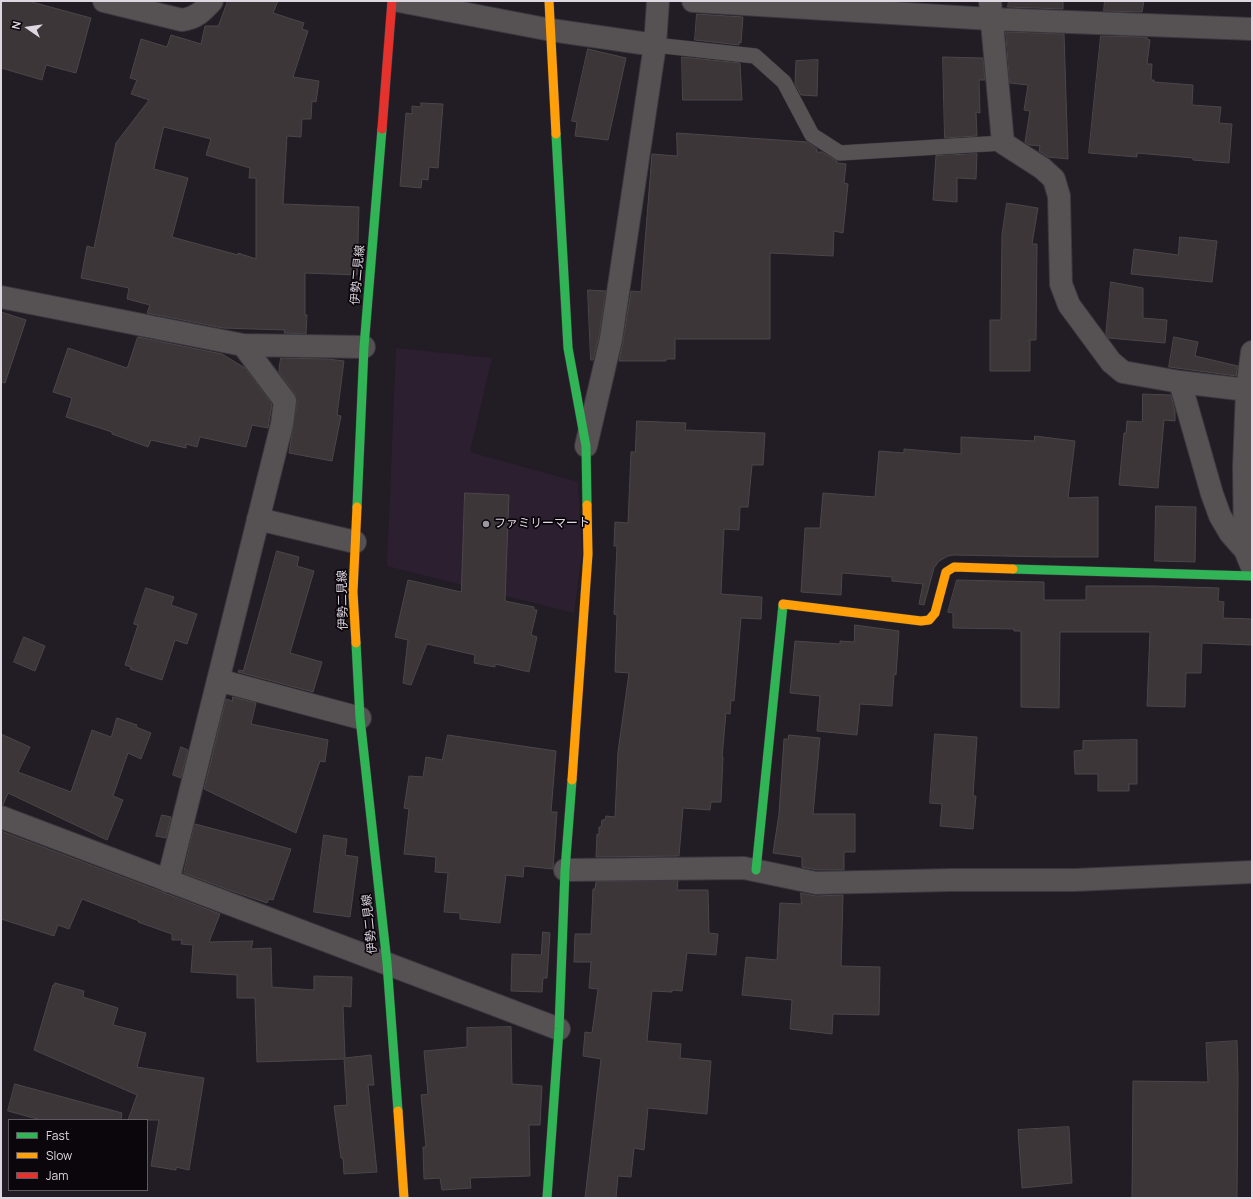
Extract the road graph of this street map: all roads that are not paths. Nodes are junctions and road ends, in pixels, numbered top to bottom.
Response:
1 (104, 1) edge
2 (212, 1) edge
3 (392, 1) edge
4 (399, 1) edge
5 (549, 1) edge
6 (658, 1) edge
7 (693, 1) edge
8 (991, 10) edge
9 (1252, 29) edge
10 (551, 30) junction
11 (655, 45) junction
12 (1003, 143) junction
13 (1, 297) edge
14 (244, 345) junction
15 (364, 347) junction
16 (1252, 352) edge
17 (1180, 382) junction
18 (1247, 390) junction
19 (586, 446) junction
20 (258, 519) junction
21 (355, 542) junction
22 (1248, 559) edge
23 (1252, 576) edge
24 (218, 680) junction
25 (360, 718) junction
26 (1, 817) edge
27 (565, 870) junction
28 (756, 870) junction
29 (1252, 872) edge
30 (168, 881) junction
31 (386, 963) junction
32 (558, 1029) junction
33 (404, 1198) edge
34 (547, 1198) edge

1 - 2 street
3 - 15 street, 伊勢二見線
4 - 10 street
5 - 10 street
6 - 11 street
7 - 8 street
8 - 9 street
8 - 12 street
10 - 11 street
10 - 19 street
11 - 12 lane
11 - 19 street
12 - 17 street
13 - 14 street
14 - 15 street
14 - 20 street
15 - 21 street, 伊勢二見線
16 - 18 street
17 - 18 street
17 - 22 street
18 - 22 street
19 - 27 street
20 - 21 street
20 - 24 street
21 - 25 street, 伊勢二見線
23 - 28 street
24 - 25 street
24 - 30 street
25 - 31 street, 伊勢二見線
26 - 30 street
27 - 28 street
27 - 32 street
28 - 29 street
30 - 31 street
31 - 32 street
31 - 33 street, 伊勢二見線
32 - 34 street

